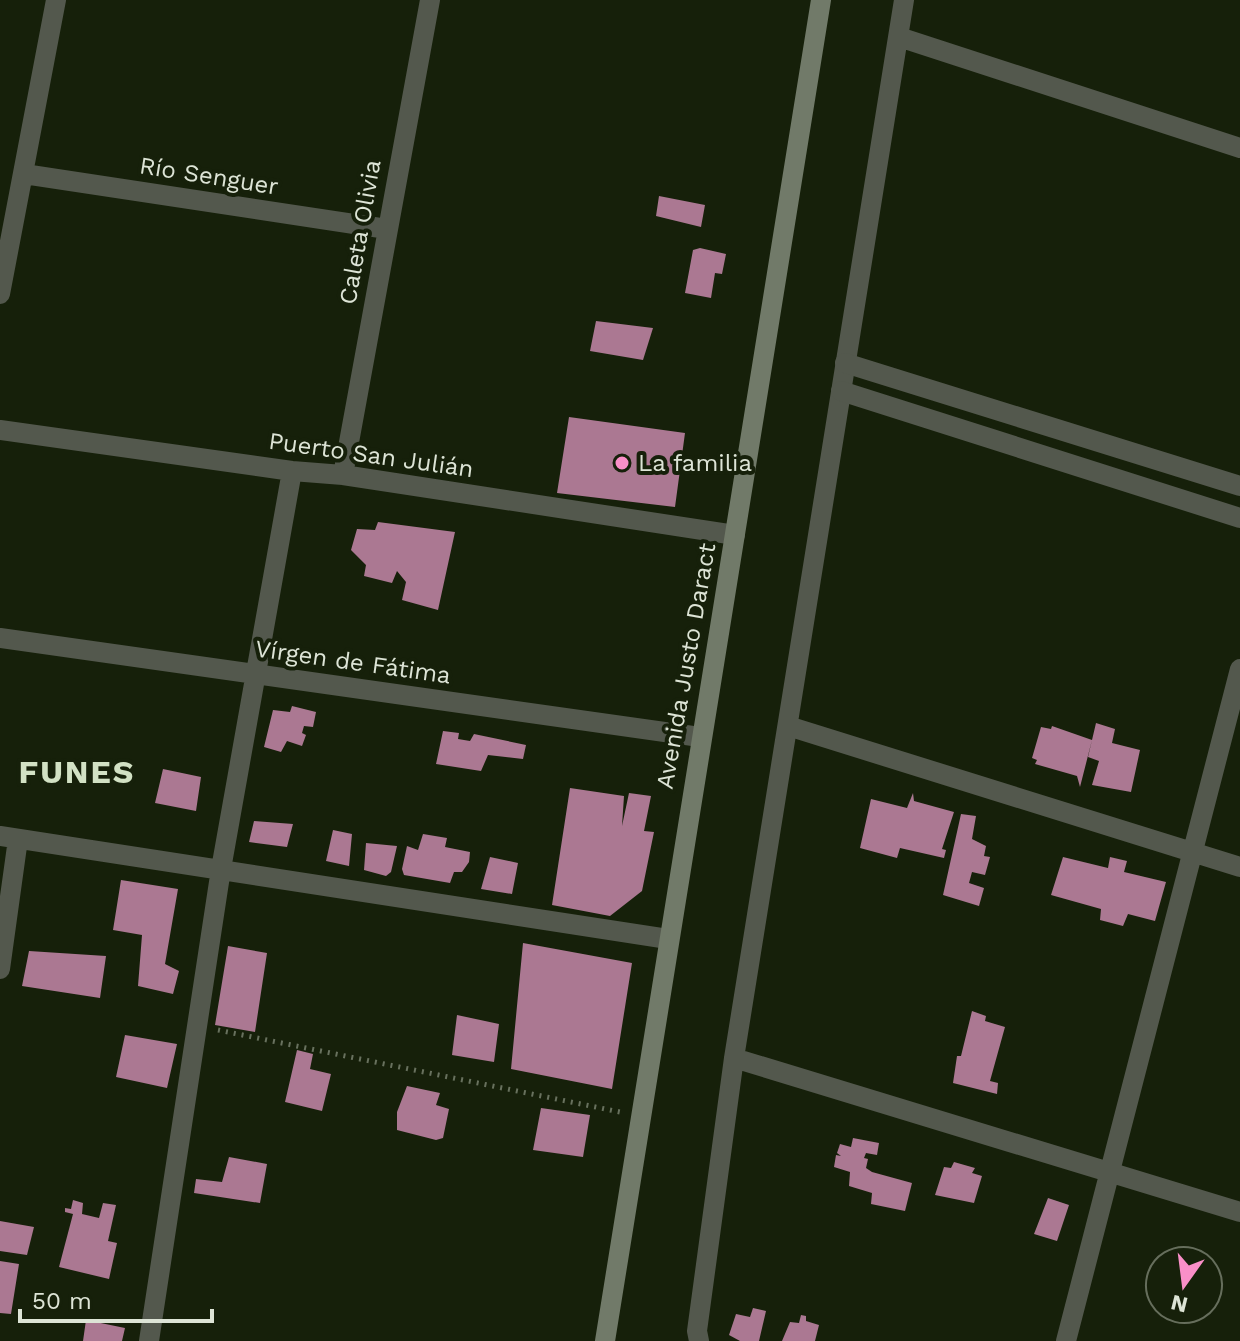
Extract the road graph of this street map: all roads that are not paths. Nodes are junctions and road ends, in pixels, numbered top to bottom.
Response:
1 (56, 0) edge
2 (430, 0) edge
3 (821, 0) edge
4 (904, 0) edge
5 (899, 37) junction
6 (1240, 148) edge
7 (24, 174) junction
8 (387, 229) junction
9 (0, 294) edge
10 (845, 363) junction
11 (841, 391) junction
12 (0, 430) edge
13 (292, 471) junction
14 (343, 475) junction
15 (1240, 486) edge
16 (1240, 518) edge
17 (735, 535) junction
18 (0, 638) edge
19 (1240, 669) edge
20 (254, 675) junction
21 (788, 726) junction
22 (700, 737) junction
23 (9, 837) edge
24 (1192, 852) junction
25 (1240, 867) edge
26 (221, 869) junction
27 (668, 939) junction
28 (0, 969) edge
29 (734, 1058) junction
30 (1109, 1171) junction
31 (1240, 1212) edge
32 (149, 1341) edge
33 (605, 1341) edge
34 (699, 1341) edge
35 (1066, 1341) edge

1 - 7 street
2 - 8 street, Caleta Olivia
3 - 17 main road, Avenida Justo Daract
4 - 5 street
5 - 6 street
5 - 10 street
7 - 8 street, Río Senguer
7 - 9 street
8 - 14 street, Caleta Olivia
10 - 11 street
10 - 15 street
11 - 16 street
11 - 21 street
12 - 13 street, Puerto San Julián
13 - 14 street, Puerto San Julián
13 - 20 street
14 - 17 street, Puerto San Julián
17 - 22 main road, Avenida Justo Daract
18 - 20 street, Vírgen de Fátima
19 - 24 street
20 - 22 street, Vírgen de Fátima
20 - 26 street
21 - 24 street
21 - 29 street
22 - 27 main road, Avenida Justo Daract
23 - 26 street
23 - 28 street
24 - 25 street
24 - 30 street
26 - 27 street
26 - 32 street
27 - 33 main road, Avenida Justo Daract
29 - 30 street
29 - 34 street
30 - 31 street
30 - 35 street

